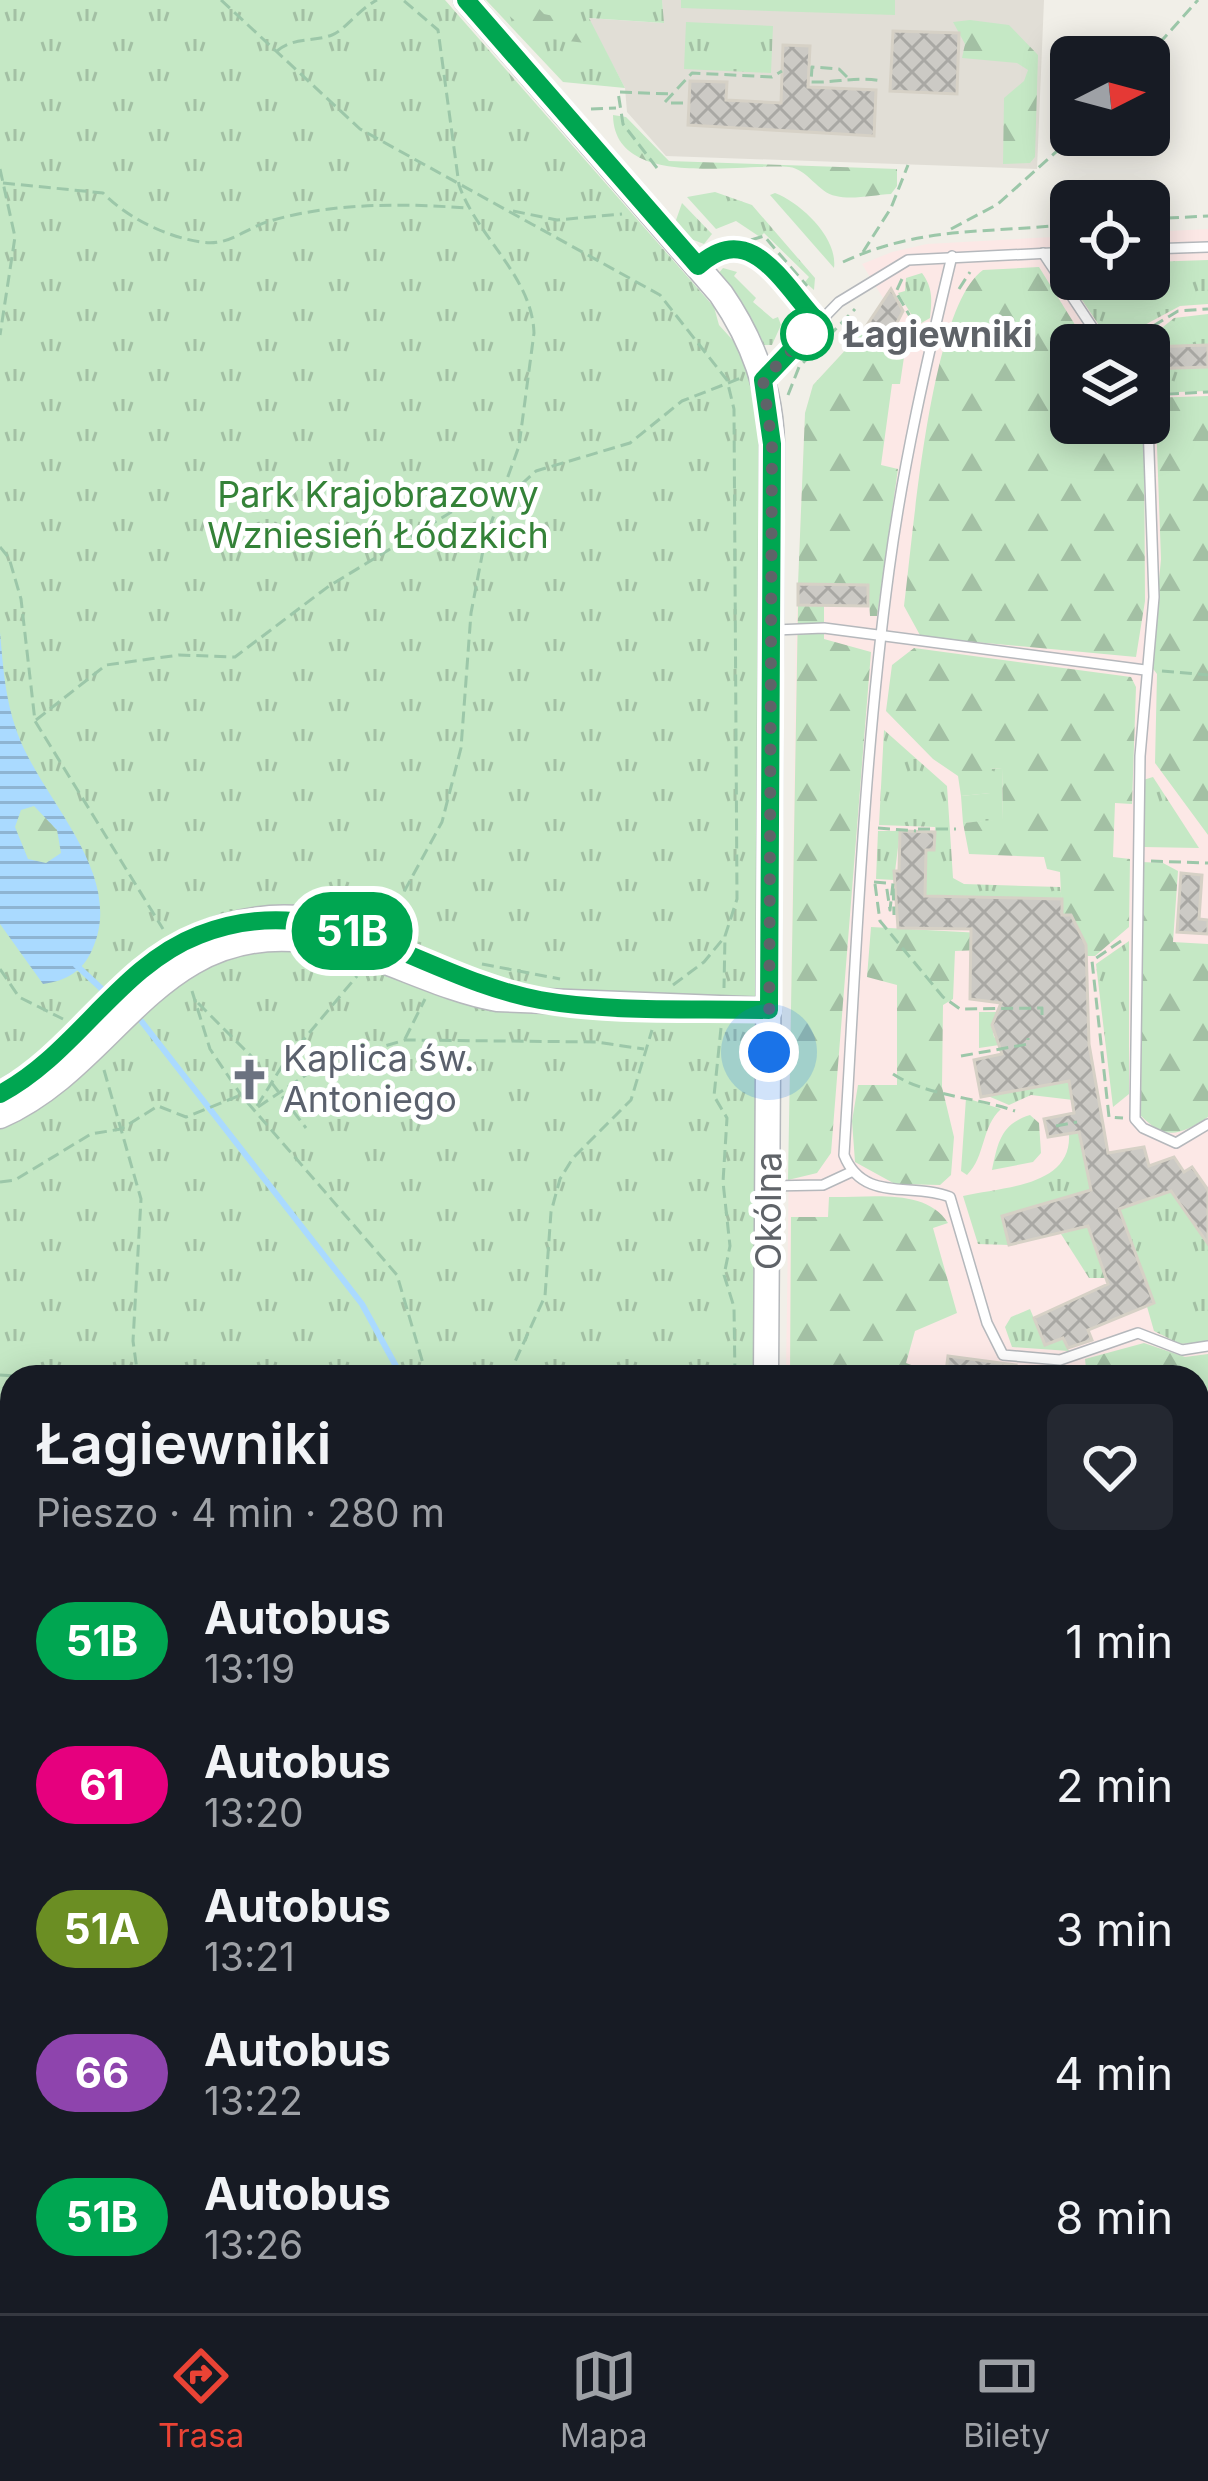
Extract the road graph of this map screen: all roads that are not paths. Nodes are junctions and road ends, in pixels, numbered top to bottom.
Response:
1 (466, 0) edge
2 (1208, 247) edge
3 (1170, 248) edge
4 (1043, 253) junction
5 (1050, 253) edge
6 (952, 256) junction
7 (698, 266) junction
8 (818, 322) junction
9 (1089, 324) edge
10 (763, 380) junction
11 (1149, 444) edge
12 (771, 631) junction
13 (881, 637) junction
14 (1145, 670) junction
15 (769, 1010) junction
16 (89, 1038) junction
17 (0, 1094) edge
18 (0, 1116) edge
19 (1208, 1124) edge
20 (850, 1172) junction
21 (768, 1186) junction
22 (1208, 1346) edge
23 (766, 1365) edge

1 - 7 street, Okólna
2 - 3 lane
4 - 5 lane
4 - 6 lane
4 - 9 lane
6 - 8 lane
6 - 13 lane
7 - 8 lane
7 - 10 street, Okólna
8 - 10 lane
10 - 12 street, Okólna
11 - 14 lane
12 - 13 lane
12 - 15 street, Okólna
13 - 14 lane
13 - 20 lane
14 - 19 lane
15 - 16 street
15 - 21 street, Okólna
16 - 17 street
16 - 18 street
20 - 21 lane
20 - 22 lane
21 - 23 street, Okólna

